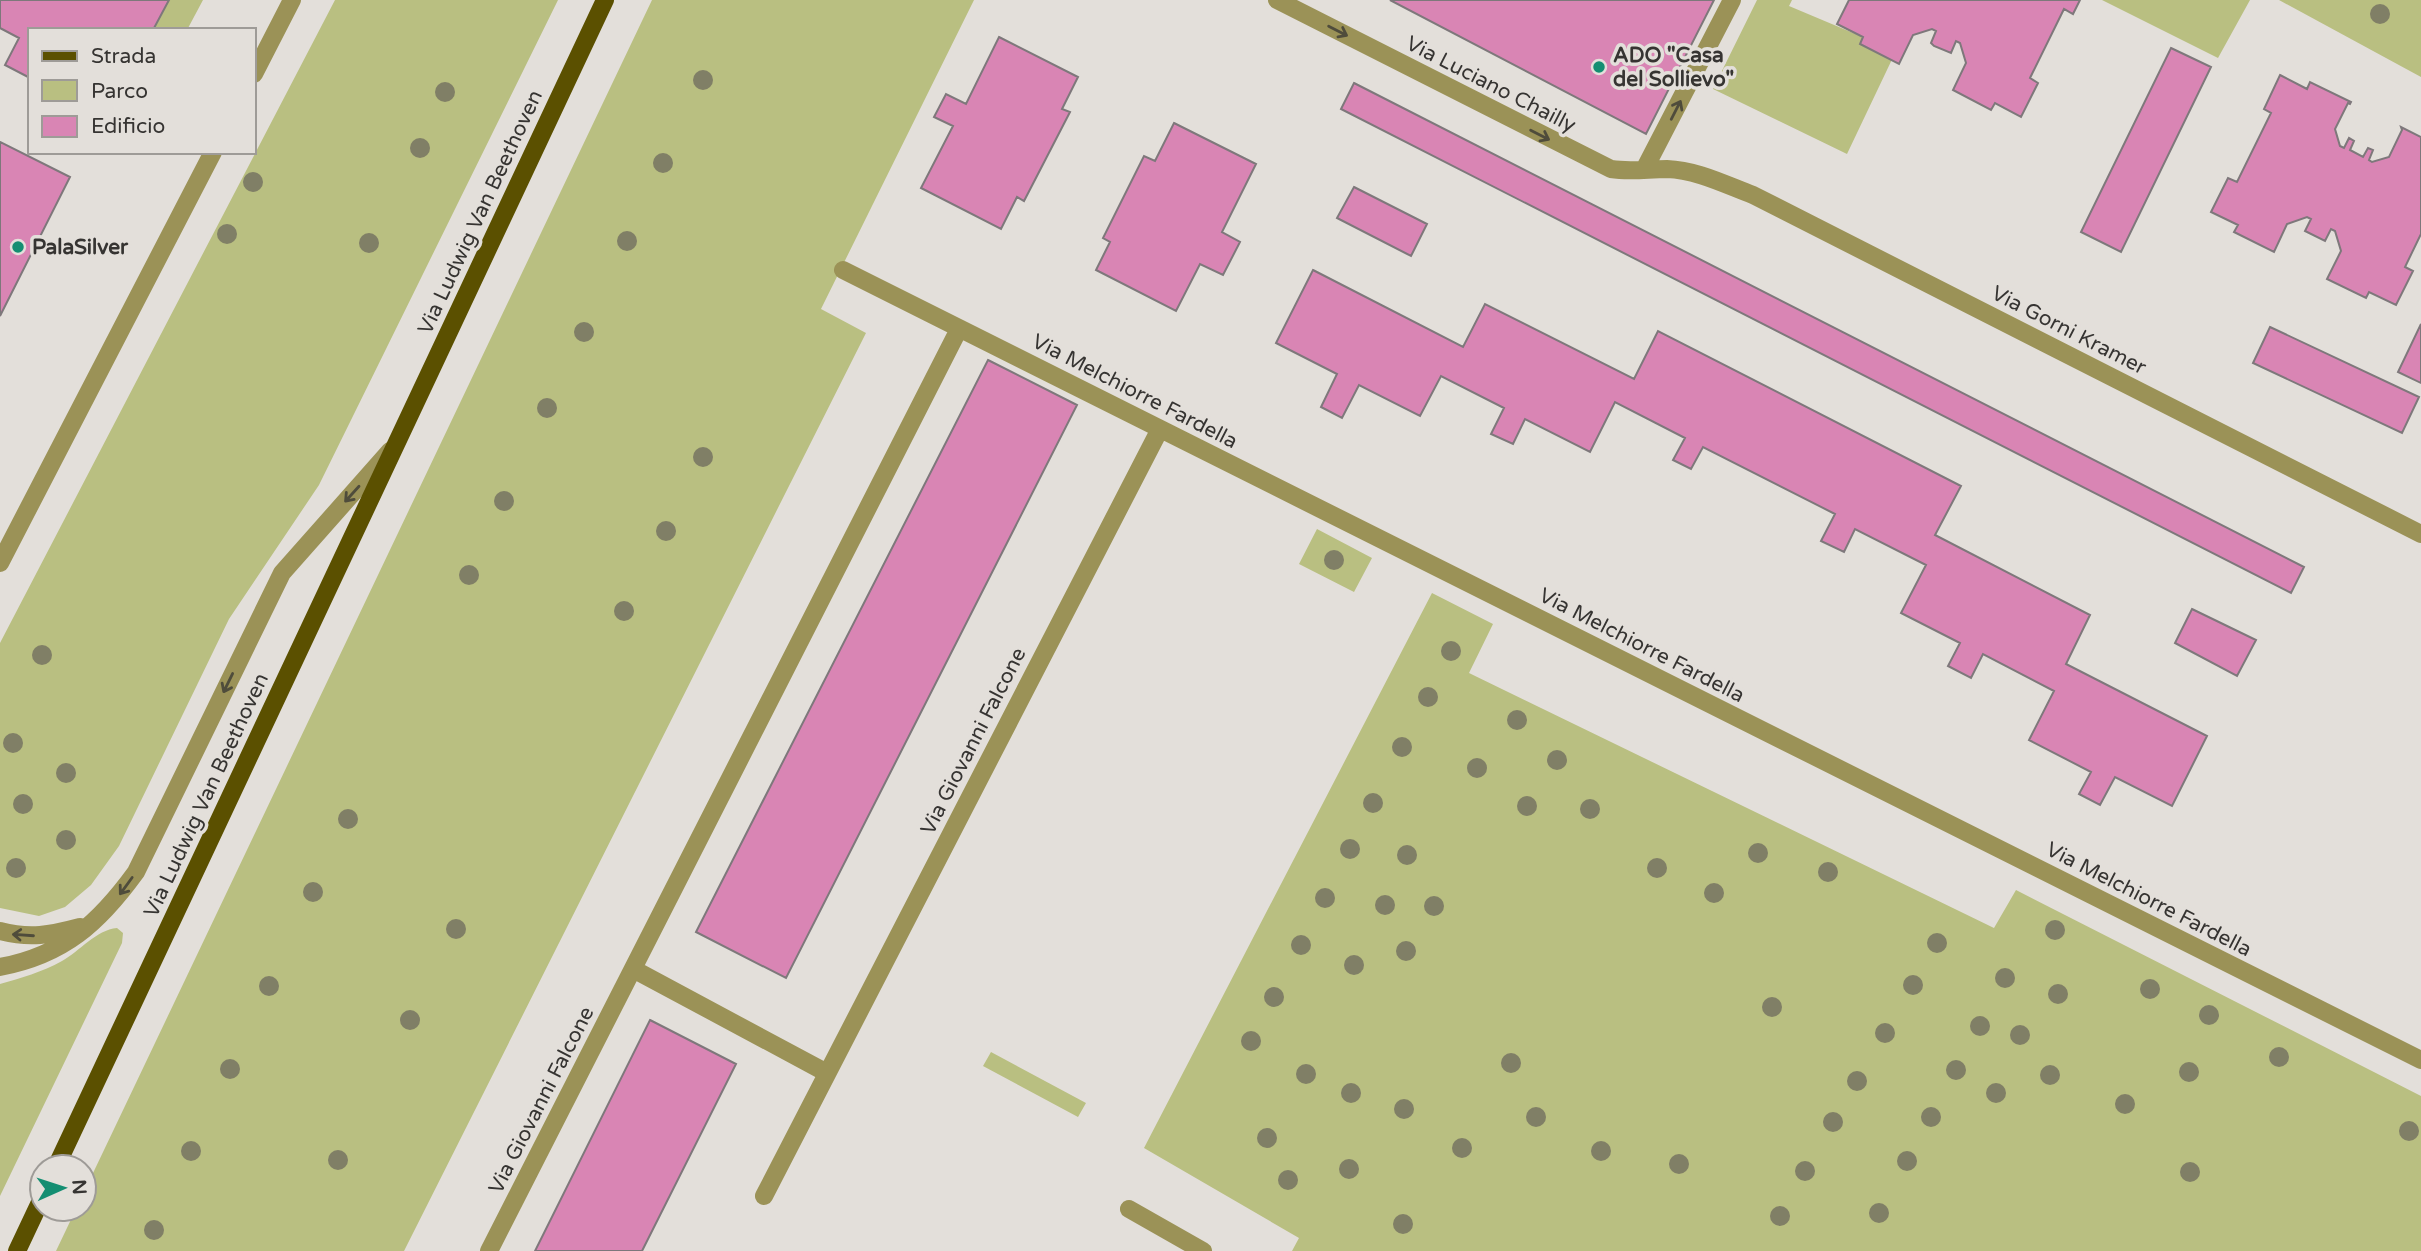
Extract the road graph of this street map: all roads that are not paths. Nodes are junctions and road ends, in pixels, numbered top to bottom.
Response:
1 (292, 0) edge
2 (604, 0) edge
3 (1277, 0) edge
4 (1732, 0) edge
5 (256, 70) edge
6 (212, 154) edge
7 (1644, 170) junction
8 (1693, 173) joint
9 (842, 270) dead end
10 (959, 329) junction
11 (1160, 429) junction
12 (397, 443) junction
13 (2421, 534) edge
14 (0, 563) edge
15 (93, 924) junction
16 (0, 931) edge
17 (0, 967) edge
18 (633, 969) junction
19 (2421, 1060) edge
20 (827, 1073) junction
21 (64, 1153) edge
22 (764, 1196) dead end
23 (1129, 1209) dead end
24 (30, 1223) edge
25 (17, 1251) edge
26 (489, 1251) edge
27 (1203, 1251) edge

1 - 5 street
2 - 12 main road, Via Ludwig Van Beethoven
3 -> 7 street, Via Luciano Chailly
7 -> 4 street
6 - 14 street
7 - 8 street, Via Luciano Chailly
8 - 13 street, Via Gorni Kramer
9 - 10 street, Via Melchiorre Fardella
10 - 11 street, Via Melchiorre Fardella
10 - 18 street, Via Giovanni Falcone
11 - 19 street, Via Melchiorre Fardella
11 - 20 street, Via Giovanni Falcone
12 -> 15 street, Via Ludwig Van Beethoven
12 - 21 main road, Via Ludwig Van Beethoven
15 -> 16 street
15 - 17 street, Via Ludwig Van Beethoven
18 - 20 street
18 - 26 street, Via Giovanni Falcone
20 - 22 street, Via Giovanni Falcone
23 - 27 street
24 - 25 main road

